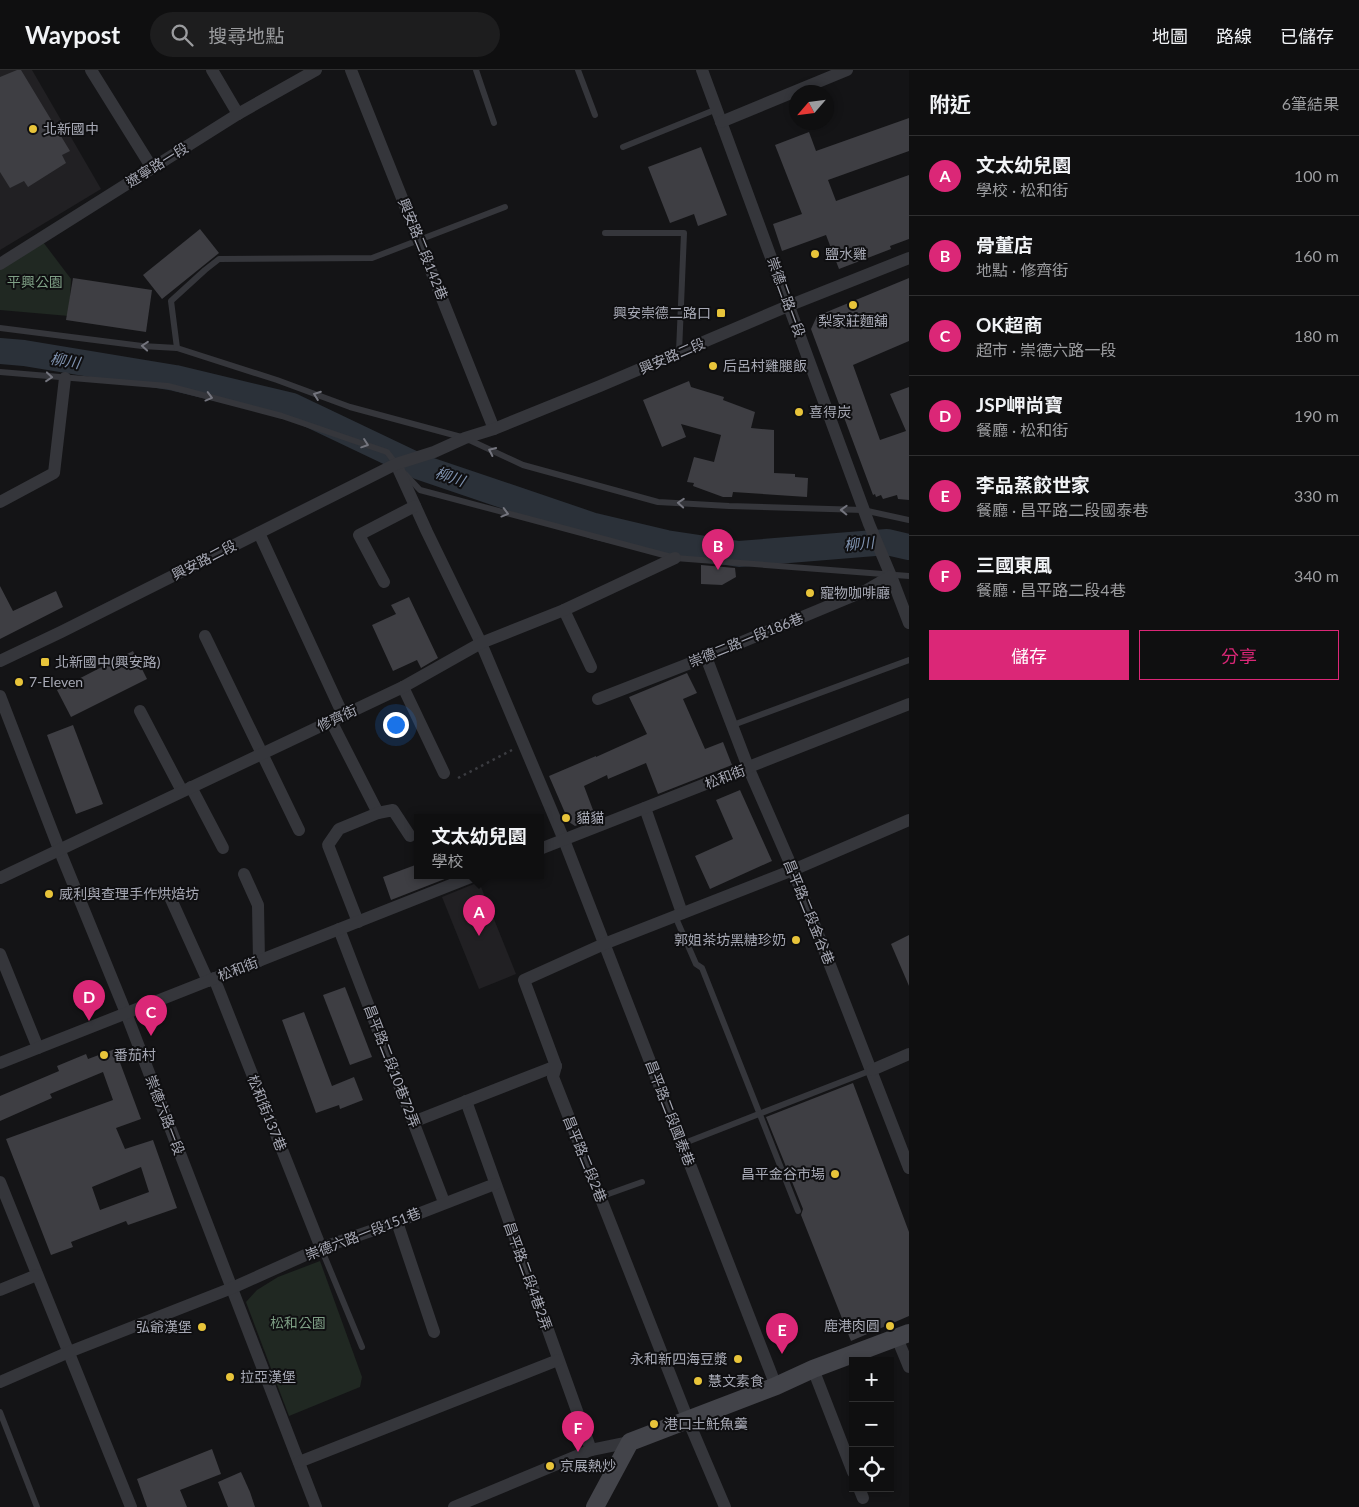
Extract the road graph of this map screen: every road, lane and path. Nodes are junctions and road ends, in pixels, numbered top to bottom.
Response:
1 (91, 70) edge
2 (212, 70) edge
3 (316, 70) edge
4 (351, 70) edge
5 (476, 70) edge
6 (578, 70) edge
7 (702, 70) edge
8 (847, 70) edge
9 (717, 109) junction
10 (238, 114) junction
11 (595, 115) dead end
12 (721, 122) junction
13 (494, 123) dead end
14 (623, 147) dead end
15 (152, 168) junction
16 (505, 207) dead end
17 (605, 233) dead end
18 (419, 239) junction
19 (909, 258) edge
20 (0, 264) edge
21 (788, 306) junction
22 (0, 328) edge
23 (176, 348) junction
24 (679, 353) junction
25 (0, 372) edge
26 (65, 378) junction
27 (494, 429) junction
28 (464, 438) junction
29 (402, 463) junction
30 (0, 502) edge
31 (415, 506) junction
32 (864, 510) junction
33 (909, 520) edge
34 (259, 532) junction
35 (674, 558) junction
36 (891, 576) junction
37 (909, 576) edge
38 (384, 582) dead end
39 (564, 610) junction
40 (909, 622) edge
41 (205, 636) dead end
42 (481, 643) junction
43 (706, 657) junction
44 (909, 660) edge
45 (0, 661) edge
46 (591, 667) dead end
47 (403, 687) junction
48 (0, 696) edge
49 (598, 699) dead end
50 (909, 704) edge
51 (140, 711) dead end
52 (337, 718) junction
53 (734, 725) junction
54 (512, 750) dead end
55 (262, 754) junction
56 (748, 768) junction
57 (444, 772) dead end
58 (458, 778) dead end
59 (187, 789) junction
60 (645, 808) junction
61 (378, 813) junction
62 (909, 820) edge
63 (299, 830) dead end
64 (410, 836) dead end
65 (564, 840) junction
66 (223, 848) dead end
67 (544, 848) edge
68 (59, 849) junction
69 (794, 870) junction
70 (244, 874) dead end
71 (0, 878) edge
72 (466, 879) edge
73 (170, 897) dead end
74 (678, 914) junction
75 (358, 922) junction
76 (339, 929) junction
77 (604, 944) junction
78 (0, 954) edge
79 (259, 961) junction
80 (211, 980) junction
81 (126, 1013) junction
82 (38, 1048) junction
83 (909, 1054) edge
84 (0, 1063) edge
85 (556, 1066) junction
86 (872, 1070) junction
87 (466, 1101) junction
88 (759, 1114) junction
89 (413, 1122) junction
90 (682, 1144) junction
91 (909, 1168) edge
92 (0, 1182) edge
93 (642, 1182) dead end
94 (495, 1184) junction
95 (600, 1197) junction
96 (444, 1202) junction
97 (798, 1211) dead end
98 (397, 1222) junction
99 (321, 1248) junction
100 (37, 1275) junction
101 (232, 1288) junction
102 (0, 1290) edge
103 (434, 1332) dead end
104 (903, 1335) edge
105 (362, 1347) dead end
106 (68, 1352) junction
107 (558, 1360) junction
108 (909, 1367) edge
109 (813, 1369) junction
110 (0, 1382) edge
111 (776, 1386) junction
112 (0, 1412) edge
113 (688, 1420) junction
114 (630, 1442) junction
115 (591, 1450) junction
116 (299, 1462) junction
117 (849, 1462) edge
118 (37, 1507) edge
119 (131, 1507) edge
120 (316, 1507) edge
121 (454, 1507) edge
122 (595, 1507) edge
123 (725, 1507) edge

1 - 15 street
2 - 10 street
3 - 10 street, 遼寧路一段
4 - 18 street, 興安路二段142巷
5 - 13 lane
6 - 11 lane
7 - 9 street, 崇德二路一段
8 - 12 street
9 - 12 street, 崇德二路一段
9 - 14 lane
10 - 15 street, 遼寧路一段
12 - 21 street, 崇德二路一段
15 - 20 street, 遼寧路一段
16 - 18 lane
17 - 24 lane
18 - 23 lane
18 - 27 street, 興安路二段142巷
19 - 21 street, 興安路二段
21 - 24 street, 興安路二段
21 - 32 street, 崇德二路一段
23 -> 22 lane
28 -> 23 lane
24 - 27 street, 興安路二段
25 -> 26 lane
26 -> 29 lane
26 - 30 street
27 - 28 street, 興安路二段
28 - 29 street, 興安路二段
32 -> 28 lane
29 - 31 street, 昌平路二段國泰巷
29 - 34 street, 興安路二段
29 -> 35 lane
31 - 38 street
31 - 42 street, 昌平路二段國泰巷
32 - 33 lane
32 - 36 street, 崇德二路一段
34 - 45 street, 興安路二段
34 - 52 street
35 - 36 lane
35 - 39 street, 修齊街
36 - 37 lane
36 - 40 street
36 - 43 street, 崇德二路一段186巷
39 - 42 street, 修齊街
39 - 46 street
41 - 55 street
42 - 47 street, 修齊街
42 - 65 street, 昌平路二段國泰巷
43 - 49 street, 崇德二路一段186巷
43 - 53 street, 昌平路二段金谷巷
44 - 53 lane
47 - 52 street, 修齊街
47 - 57 street
48 - 68 street, 崇德六路一段
50 - 56 street, 松和街
51 - 59 street
52 - 55 street, 修齊街
52 - 61 street
53 - 56 street, 昌平路二段金谷巷
54 - 58 path
55 - 59 street, 修齊街
55 - 63 street
56 - 60 street, 松和街
56 - 69 street, 昌平路二段金谷巷
59 - 66 street
59 - 68 street, 修齊街
60 - 65 street, 松和街
60 - 74 street
61 - 64 street
61 - 75 street
62 - 69 street
65 - 67 street, 松和街
65 - 77 street, 昌平路二段國泰巷
68 - 71 street, 修齊街
68 - 81 street, 崇德六路一段
69 - 74 street
69 - 86 street, 昌平路二段金谷巷
70 - 79 street
72 - 75 street, 松和街
73 - 80 street, 松和街137巷
74 - 77 street
74 - 88 lane
75 - 76 street, 松和街
76 - 79 street, 松和街
76 - 89 street, 昌平路二段10巷72弄
77 - 85 street, 昌平路二段2巷
77 - 90 street, 昌平路二段國泰巷
78 - 82 street
79 - 80 street, 松和街
80 - 81 street, 松和街
80 - 99 street, 松和街137巷
81 - 82 street, 松和街
81 - 101 street, 崇德六路一段
82 - 84 street, 松和街
83 - 86 street
85 - 87 street
85 - 95 street, 昌平路二段2巷
86 - 88 lane
86 - 91 street, 昌平路二段金谷巷
87 - 89 street
87 - 94 street, 昌平路二段4巷2弄
88 - 90 lane
88 - 97 lane
89 - 96 street, 昌平路二段10巷72弄
90 - 111 street, 昌平路二段國泰巷
92 - 100 street
93 - 95 lane
94 - 96 street, 崇德六路一段151巷
94 - 107 street, 昌平路二段4巷2弄
95 - 113 street, 昌平路二段2巷
96 - 98 street, 崇德六路一段151巷
98 - 99 street, 崇德六路一段151巷
98 - 103 street
99 - 101 street, 崇德六路一段151巷
99 - 105 lane
100 - 102 street
100 - 106 street
101 - 106 street, 崇德六路一段151巷
101 - 116 street, 崇德六路一段
104 - 108 street
104 - 109 street
106 - 110 street, 崇德六路一段151巷
106 - 119 street
107 - 115 street, 昌平路二段4巷2弄
107 - 116 street
109 - 111 street
109 - 117 street
111 - 113 street
112 - 118 lane
113 - 114 street
113 - 123 street, 昌平路二段2巷
114 - 115 street
114 - 122 street
115 - 121 street
116 - 120 street, 崇德六路一段

